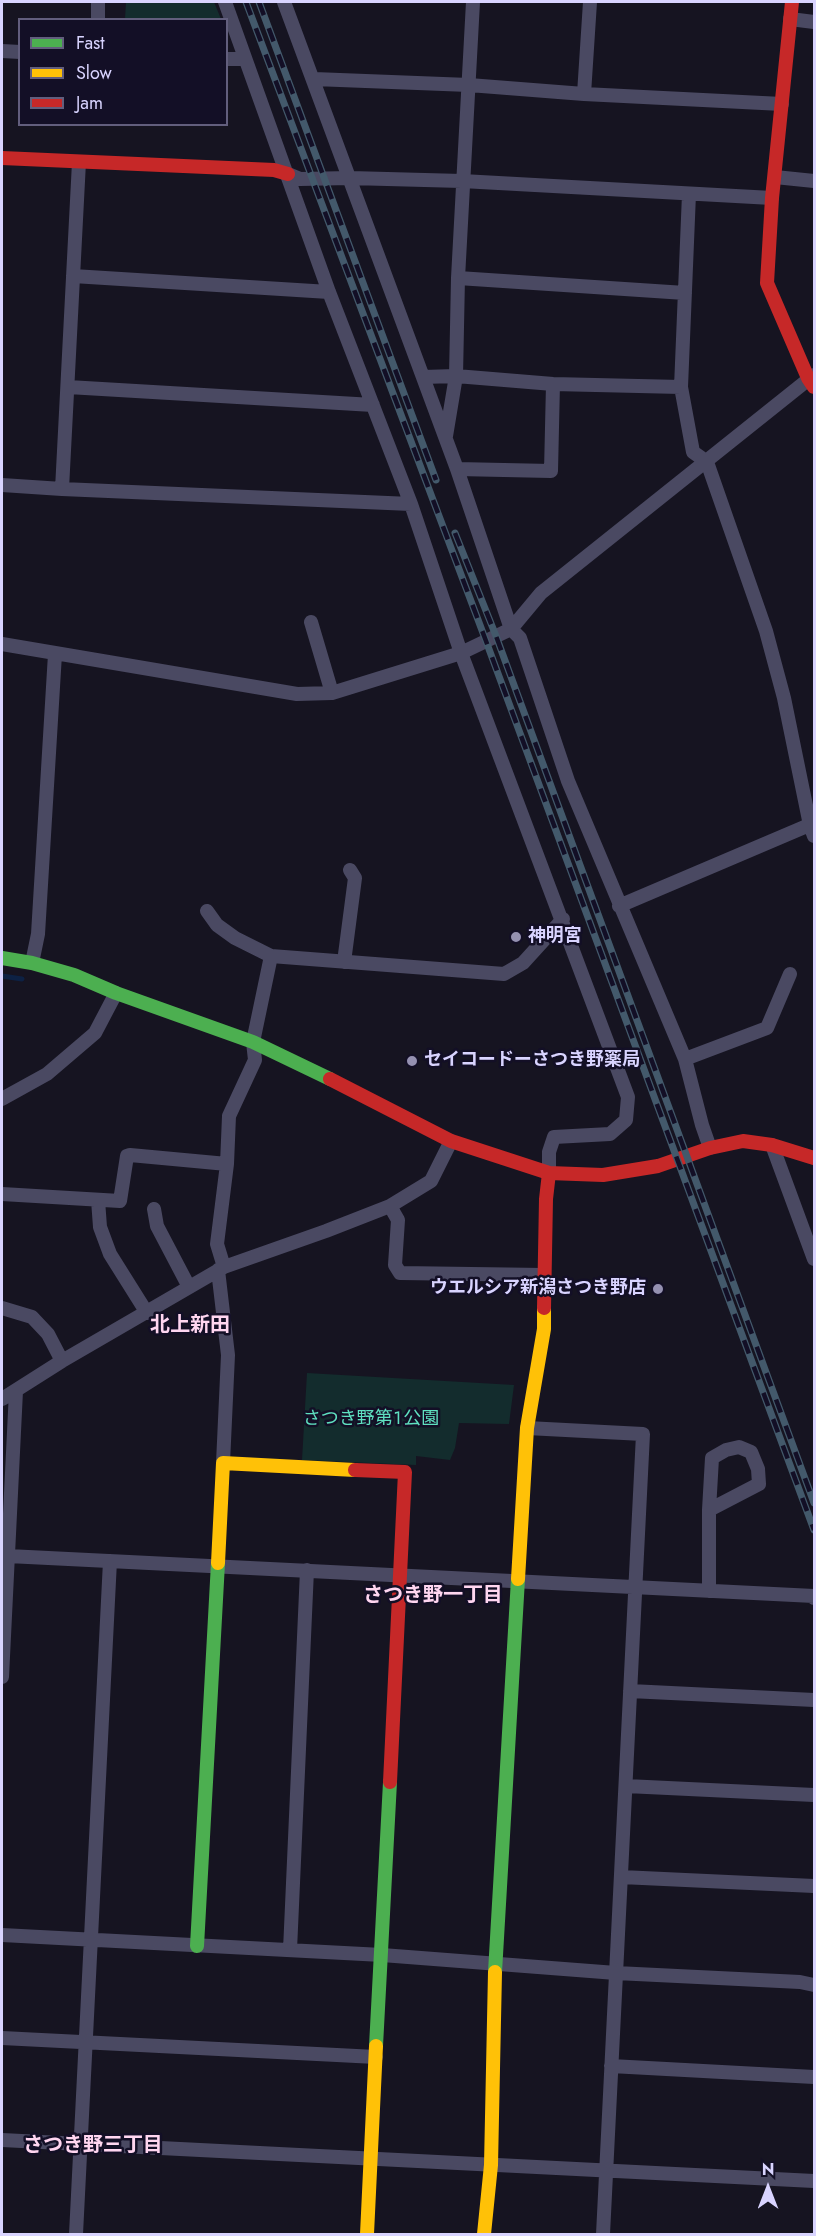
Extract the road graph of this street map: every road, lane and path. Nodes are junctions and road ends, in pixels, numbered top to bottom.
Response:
1 (98, 2) edge
2 (225, 2) edge
3 (284, 2) edge
4 (473, 2) edge
5 (590, 2) edge
6 (792, 2) edge
7 (98, 18) edge
8 (790, 19) junction
9 (814, 22) edge
10 (2, 51) edge
11 (18, 52) edge
12 (228, 59) edge
13 (245, 59) junction
14 (314, 79) junction
15 (469, 85) junction
16 (584, 94) junction
17 (782, 104) junction
18 (2, 158) edge
19 (79, 162) junction
20 (288, 174) junction
21 (775, 177) junction
22 (350, 178) junction
23 (462, 181) junction
24 (814, 181) edge
25 (688, 194) junction
26 (772, 198) junction
27 (73, 276) junction
28 (458, 278) junction
29 (329, 292) junction
30 (685, 293) junction
31 (456, 376) junction
32 (423, 377) junction
33 (812, 380) edge
34 (553, 384) junction
35 (68, 387) junction
36 (681, 387) junction
37 (373, 405) junction
38 (445, 438) junction
39 (706, 462) junction
40 (458, 469) junction
41 (2, 484) edge
42 (62, 489) junction
43 (411, 504) junction
44 (311, 622) dead end
45 (511, 629) junction
46 (2, 644) edge
47 (461, 653) junction
48 (55, 654) junction
49 (332, 693) junction
50 (813, 828) edge
51 (350, 870) dead end
52 (619, 906) junction
53 (207, 911) dead end
54 (563, 920) junction
55 (271, 956) junction
56 (2, 958) edge
57 (344, 962) junction
58 (33, 963) junction
59 (790, 974) dead end
60 (116, 993) junction
61 (253, 1042) junction
62 (685, 1059) junction
63 (2, 1099) edge
64 (451, 1141) junction
65 (772, 1145) junction
66 (710, 1148) junction
67 (814, 1158) edge
68 (227, 1164) junction
69 (549, 1173) junction
70 (2, 1194) edge
71 (98, 1200) junction
72 (390, 1206) junction
73 (154, 1209) dead end
74 (811, 1239) edge
75 (814, 1259) edge
76 (221, 1269) junction
77 (544, 1275) junction
78 (189, 1287) junction
79 (2, 1308) edge
80 (147, 1313) junction
81 (62, 1360) junction
82 (16, 1391) junction
83 (2, 1399) edge
84 (527, 1428) junction
85 (223, 1463) junction
86 (709, 1510) junction
87 (8, 1556) junction
88 (110, 1561) junction
89 (218, 1566) junction
90 (307, 1570) junction
91 (400, 1575) junction
92 (518, 1581) junction
93 (636, 1587) junction
94 (709, 1591) junction
95 (814, 1598) edge
96 (2, 1649) edge
97 (2, 1677) edge
98 (630, 1691) junction
99 (814, 1700) edge
100 (626, 1786) junction
101 (814, 1795) edge
102 (621, 1877) junction
103 (814, 1886) edge
104 (2, 1935) edge
105 (90, 1940) junction
106 (197, 1946) junction
107 (290, 1950) junction
108 (382, 1955) junction
109 (495, 1964) junction
110 (616, 1973) junction
111 (814, 1985) edge
112 (2, 2038) edge
113 (86, 2042) junction
114 (376, 2057) junction
115 (611, 2066) junction
116 (814, 2077) edge
117 (2, 2140) edge
118 (81, 2144) junction
119 (371, 2159) junction
120 (490, 2165) junction
121 (606, 2170) junction
122 (814, 2181) edge
123 (76, 2235) edge
124 (367, 2235) edge
125 (484, 2235) edge
126 (603, 2235) edge

1 - 7 street
2 - 13 street
3 - 14 street
4 - 15 street
5 - 16 street
6 - 8 street
8 - 9 street
8 - 17 street
10 - 11 street
12 - 13 street
13 - 20 street
14 - 15 street
14 - 22 street
15 - 16 street
15 - 23 street
16 - 17 street
17 - 21 street
18 - 19 street
19 - 20 street
19 - 27 street
20 - 22 street
20 - 29 street
21 - 24 street
21 - 26 street
22 - 23 street
22 - 32 street
23 - 25 street
23 - 28 street
25 - 26 street
25 - 30 street
26 - 33 street
27 - 29 street
27 - 35 street
28 - 30 street
28 - 31 street
29 - 37 street
30 - 36 street
31 - 32 street
31 - 34 street
31 - 38 street
32 - 38 street
33 - 39 street
34 - 36 street
34 - 40 street
35 - 37 street
35 - 42 street
36 - 39 street
37 - 43 street
38 - 40 street
39 - 45 street
39 - 50 street
40 - 45 street
41 - 42 street
42 - 43 street
43 - 47 street
44 - 49 street
45 - 47 street
45 - 52 street
46 - 48 street
47 - 49 street
47 - 54 street
48 - 49 street
48 - 58 street
50 - 52 street
51 - 57 street
52 - 62 street
53 - 55 street
54 - 57 street
54 - 69 street
55 - 57 street
55 - 61 street
56 - 58 street
58 - 60 street
59 - 62 street
60 - 61 street
60 - 63 street
61 - 64 street
61 - 68 street
62 - 66 street
64 - 69 street
64 - 72 street
65 - 66 street
65 - 67 street
65 - 74 street
66 - 69 street
68 - 71 street
68 - 76 street
69 - 77 street
70 - 71 street
71 - 80 street
72 - 76 street
72 - 77 street
73 - 78 street
74 - 75 street
76 - 78 street
76 - 85 street
77 - 84 street
78 - 80 street
79 - 81 street
80 - 81 street
81 - 82 street
82 - 83 street
82 - 87 street
84 - 92 street
84 - 93 street
85 - 89 street
85 - 91 street
86 - 86 street
86 - 94 street
87 - 88 street
87 - 96 street
88 - 89 street
88 - 105 street
89 - 90 street
89 - 106 street
90 - 91 street
90 - 107 street
91 - 92 street
91 - 108 street
92 - 93 street
92 - 109 street
93 - 94 street
93 - 98 street
94 - 95 street
96 - 97 street
98 - 99 street
98 - 100 street
100 - 101 street
100 - 102 street
102 - 103 street
102 - 110 street
104 - 105 street
105 - 106 street
105 - 113 street
106 - 107 street
107 - 108 street
108 - 109 street
108 - 114 street
109 - 110 street
109 - 120 street
110 - 111 street
110 - 115 street
112 - 113 street
113 - 114 street
113 - 118 street
114 - 119 street
115 - 116 street
115 - 121 street
117 - 118 street
118 - 119 street
118 - 123 street
119 - 120 street
119 - 124 street
120 - 121 street
120 - 125 street
121 - 122 street
121 - 126 street

